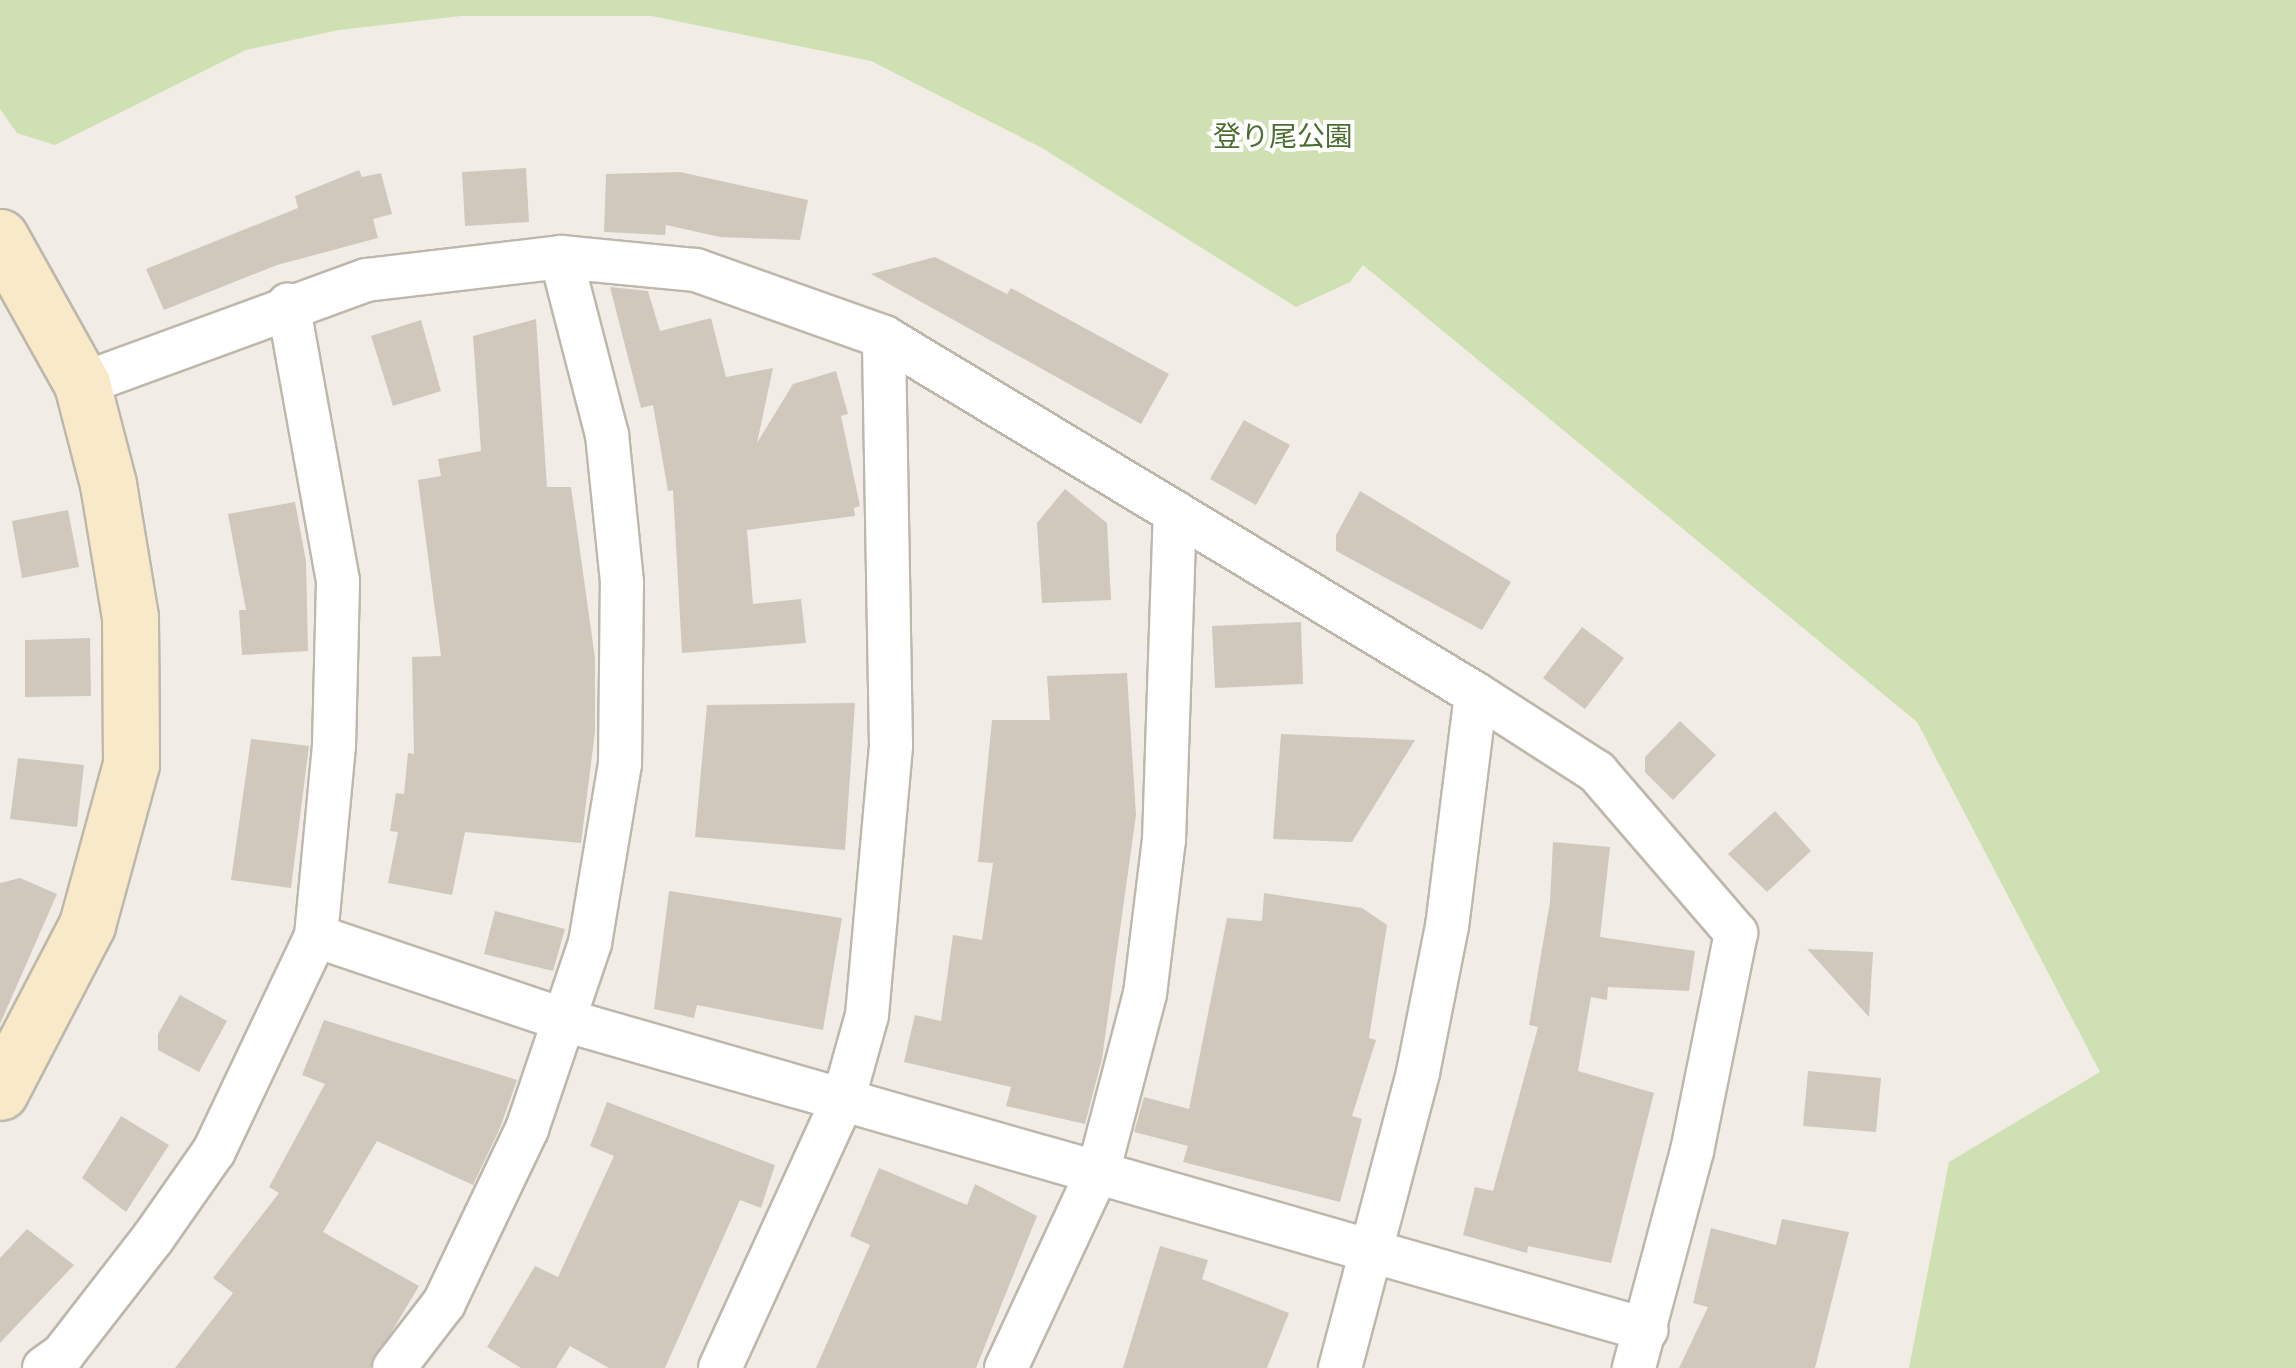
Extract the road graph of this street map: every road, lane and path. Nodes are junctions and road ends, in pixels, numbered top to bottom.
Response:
1 (0, 237) edge
2 (561, 258) junction
3 (288, 304) junction
4 (884, 337) junction
5 (82, 384) junction
6 (1175, 512) junction
7 (1476, 694) junction
8 (316, 936) junction
9 (564, 1020) junction
10 (0, 1092) edge
11 (844, 1097) junction
12 (1099, 1168) junction
13 (1372, 1248) junction
14 (1640, 1349) edge
15 (60, 1363) edge
16 (394, 1368) edge
17 (720, 1368) edge
18 (1006, 1368) edge
19 (1340, 1368) edge

1 - 5 street
2 - 3 street
2 - 4 street
2 - 9 street
3 - 5 street
3 - 8 street
4 - 6 street
4 - 11 street
5 - 10 street
6 - 7 street
6 - 12 street
7 - 13 street
7 - 14 street
8 - 9 street
8 - 15 street
9 - 11 street
9 - 16 street
11 - 12 street
11 - 17 street
12 - 13 street
12 - 18 street
13 - 14 street
13 - 19 street

